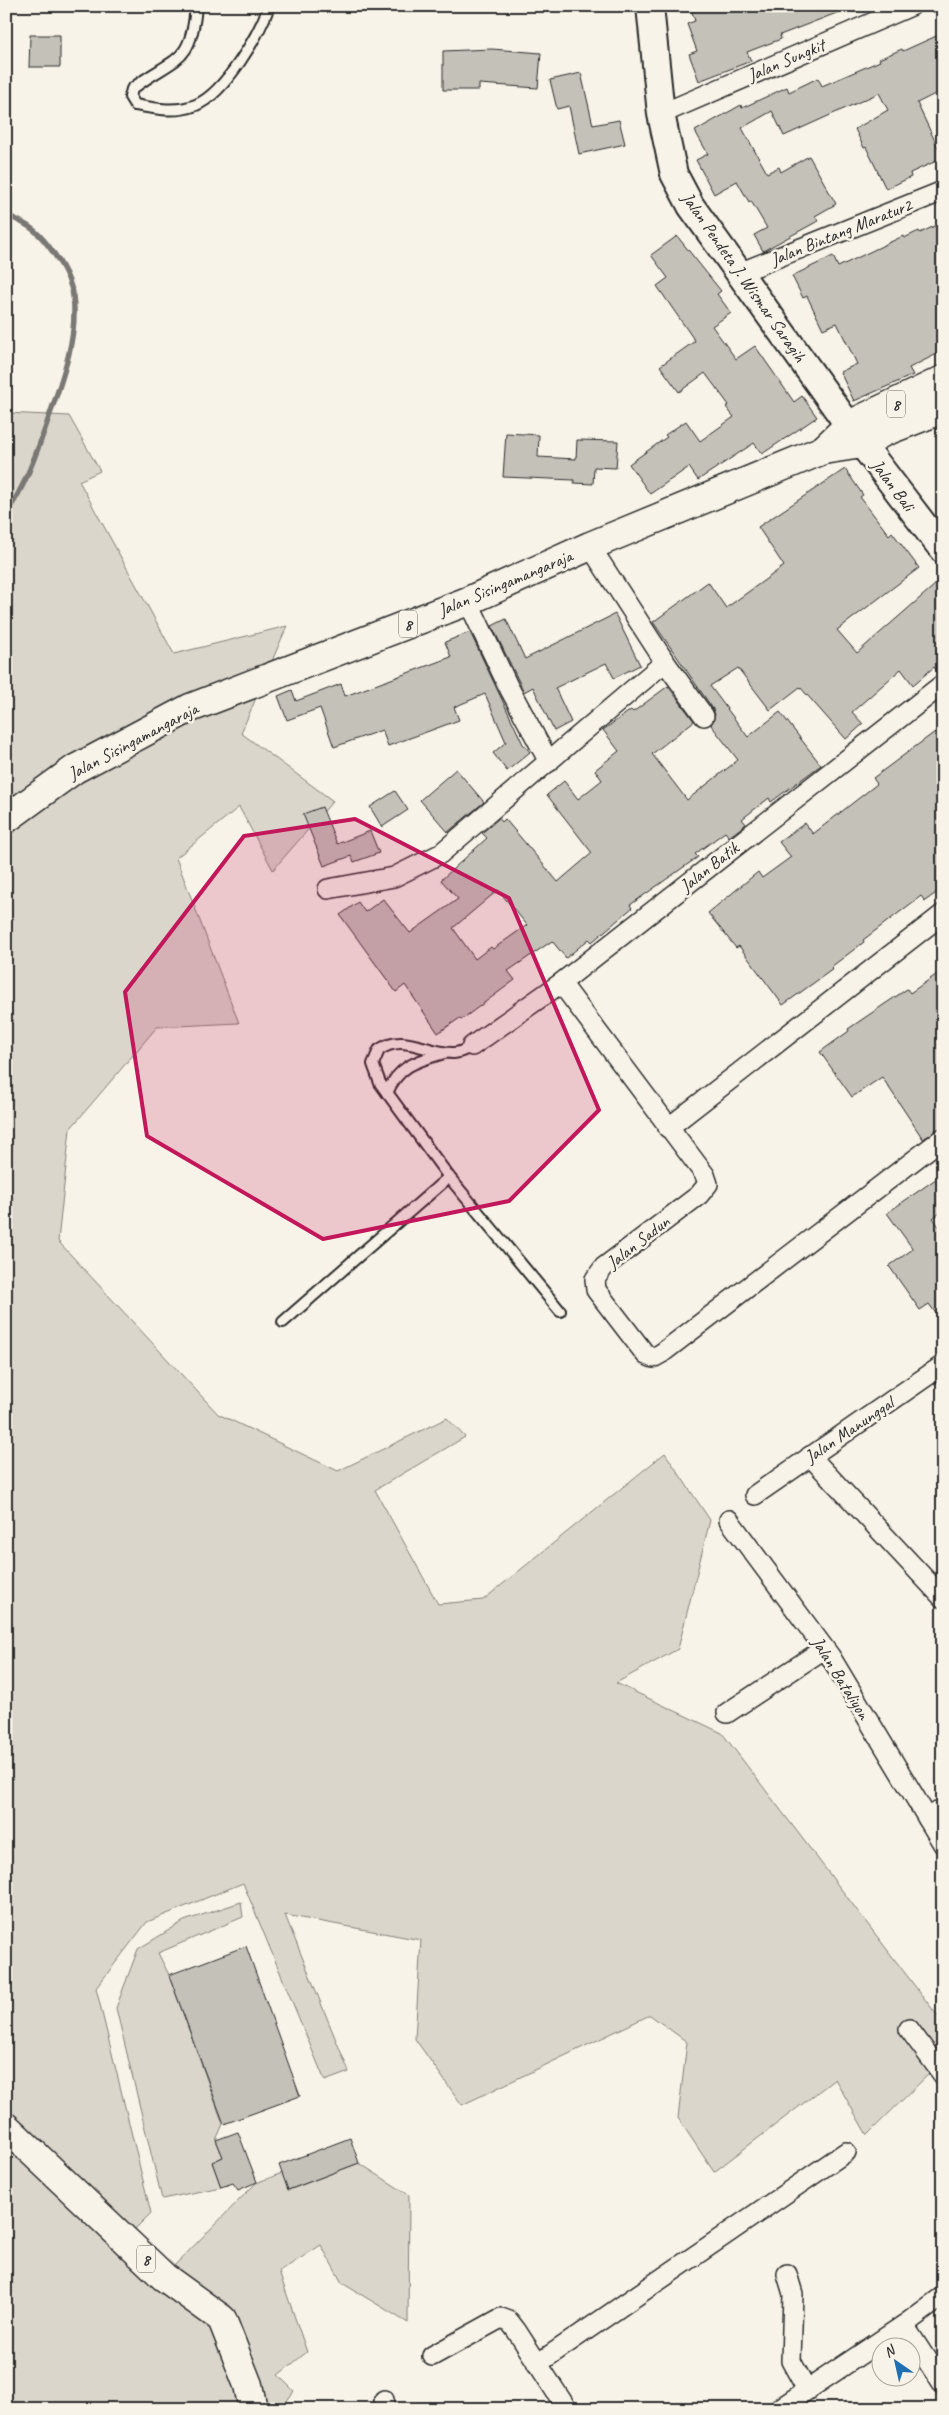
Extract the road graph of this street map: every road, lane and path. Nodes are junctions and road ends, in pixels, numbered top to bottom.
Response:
1 (196, 6) edge
2 (269, 6) edge
3 (650, 6) edge
4 (911, 6) edge
5 (662, 114) junction
6 (943, 190) edge
7 (739, 273) junction
8 (943, 380) edge
9 (943, 409) edge
10 (855, 435) junction
11 (590, 546) junction
12 (943, 550) edge
13 (468, 601) junction
14 (665, 662) junction
15 (943, 684) edge
16 (704, 716) dead end
17 (549, 762) junction
18 (6, 819) edge
19 (328, 889) dead end
20 (943, 914) edge
21 (561, 984) junction
22 (472, 1046) joint
23 (447, 1052) junction
24 (387, 1093) junction
25 (668, 1128) junction
26 (943, 1138) edge
27 (449, 1177) junction
28 (560, 1310) dead end
29 (283, 1322) dead end
30 (943, 1366) edge
31 (810, 1456) junction
32 (755, 1495) dead end
33 (729, 1520) dead end
34 (943, 1598) edge
35 (824, 1649) junction
36 (727, 1713) dead end
37 (943, 1808) edge
38 (928, 1819) junction
39 (943, 1844) edge
40 (909, 2029) dead end
41 (943, 2076) edge
42 (6, 2127) edge
43 (846, 2152) dead end
44 (787, 2274) dead end
45 (943, 2296) edge
46 (904, 2325) junction
47 (432, 2356) dead end
48 (538, 2364) junction
49 (943, 2385) edge
50 (807, 2390) junction
51 (253, 2409) edge
52 (567, 2409) edge
53 (779, 2409) edge

1 - 2 lane
3 - 5 street, Jalan Pendeta J. Wismar Saragih
4 - 5 street, Jalan Sungkit
5 - 7 street, Jalan Pendeta J. Wismar Saragih
6 - 7 street, Jalan Bintang Maratur2
7 - 10 street, Jalan Pendeta J. Wismar Saragih
8 - 10 highway, 8
9 - 10 highway, 8
10 - 11 highway, Jalan Sisingamangaraja / 8
10 - 12 street, Jalan Bali
11 - 13 highway, Jalan Sisingamangaraja / 8
11 - 14 street
13 - 17 street
13 - 18 highway, Jalan Sisingamangaraja / 8
14 - 16 street
14 - 17 street
15 - 21 street, Jalan Batik
17 - 19 street
20 - 25 street
21 - 22 street, Jalan Batik
21 - 25 street, Jalan Sadun
22 - 23 lane
23 - 24 lane
23 - 24 lane
24 - 27 lane
25 - 26 street, Jalan Sadun
27 - 28 lane
27 - 29 lane
30 - 31 street, Jalan Manunggal
31 - 32 street, Jalan Manunggal
31 - 34 street
33 - 35 street, Jalan Bataliyon
35 - 36 street
35 - 38 street, Jalan Bataliyon
37 - 38 street
38 - 39 street, Jalan Bataliyon
40 - 41 street
42 - 51 highway, 8
43 - 48 street
44 - 50 street
45 - 46 street
46 - 49 street
46 - 50 street
47 - 48 street
48 - 52 street
50 - 53 street

